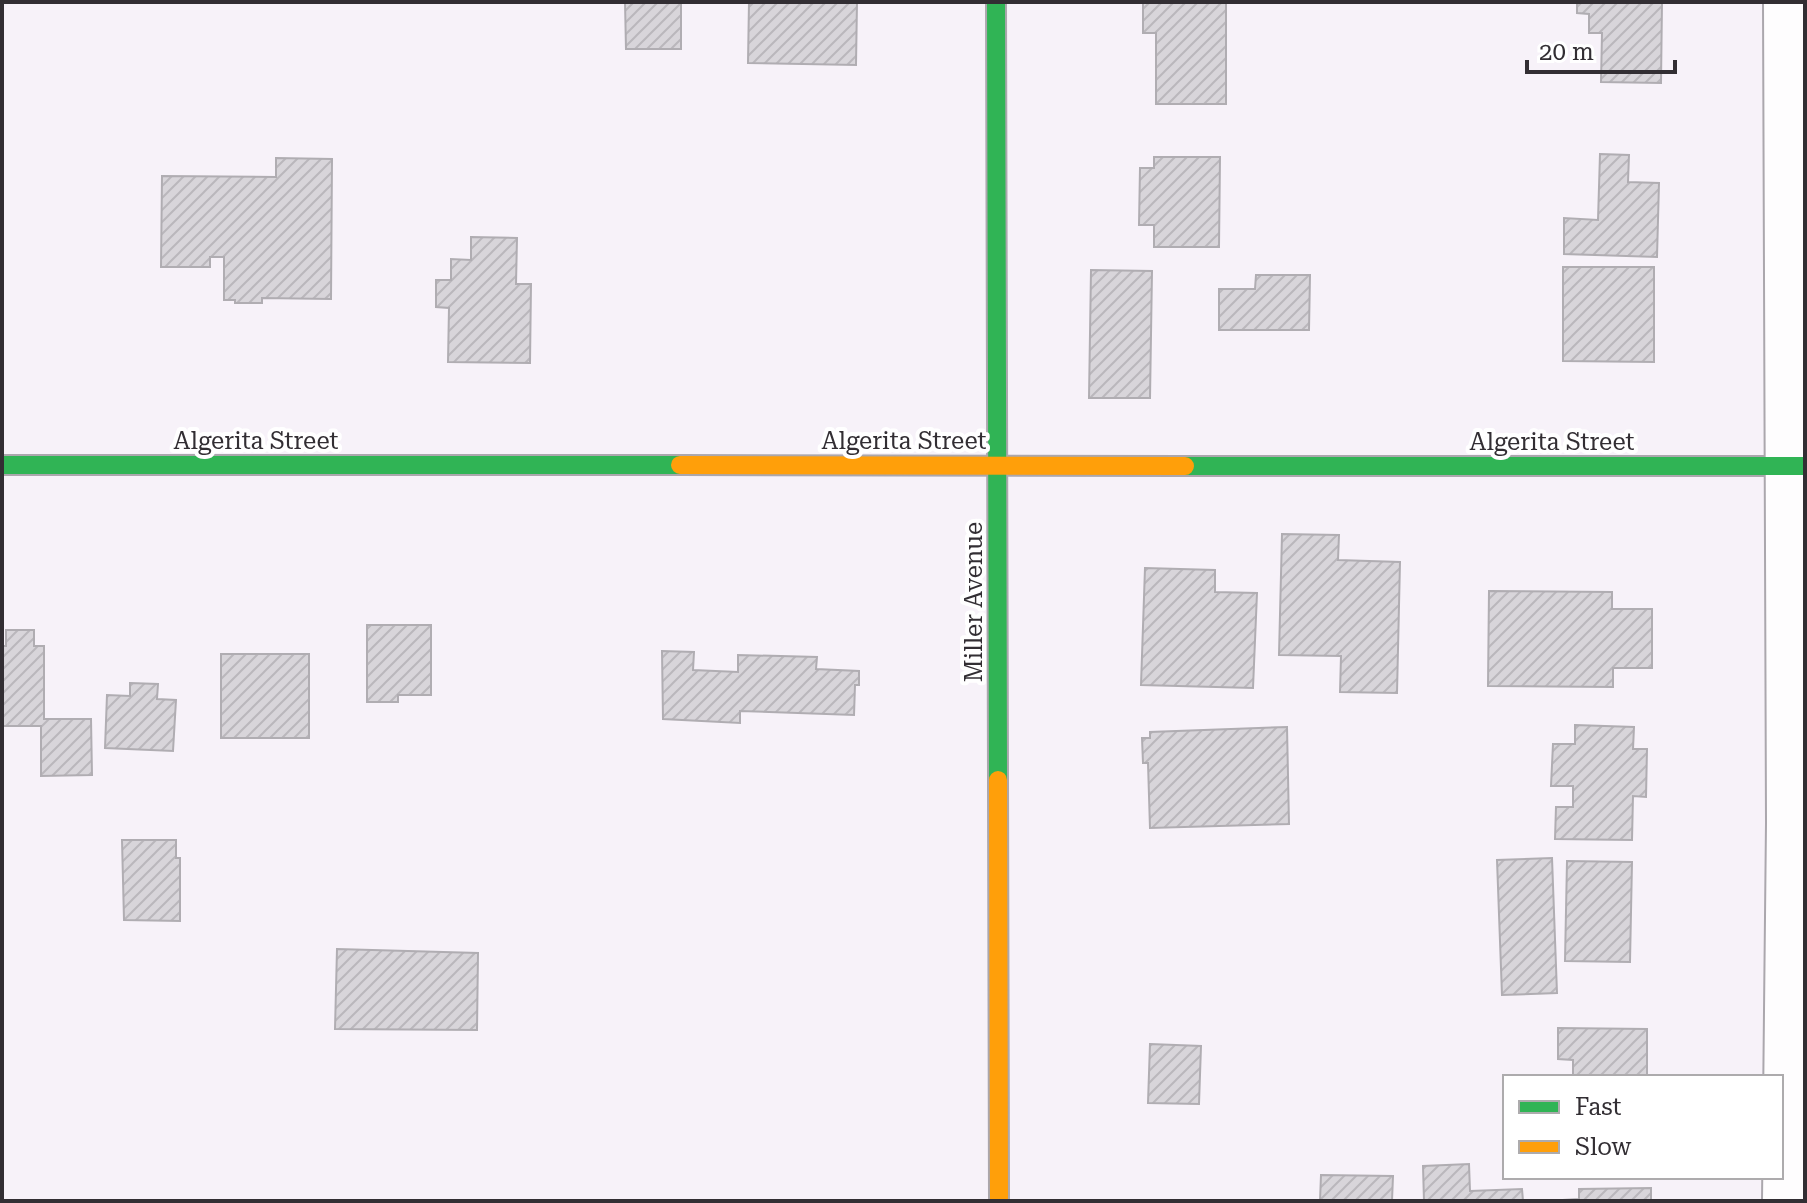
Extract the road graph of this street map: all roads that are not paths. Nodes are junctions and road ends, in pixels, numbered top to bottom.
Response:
1 (996, 2) edge
2 (1786, 2) edge
3 (2, 465) edge
4 (997, 465) junction
5 (1796, 466) edge
6 (999, 1201) edge
7 (1785, 1201) edge

1 - 4 street, Miller Avenue
2 - 5 street
3 - 4 street, Algerita Street
4 - 5 street, Algerita Street
4 - 6 street, Miller Avenue
5 - 7 street

